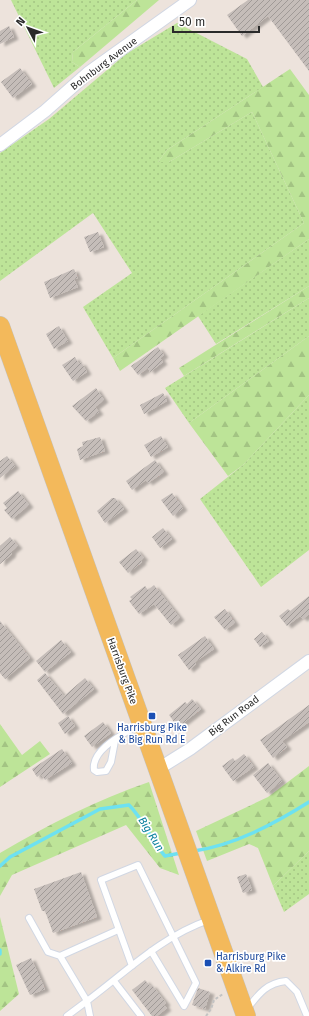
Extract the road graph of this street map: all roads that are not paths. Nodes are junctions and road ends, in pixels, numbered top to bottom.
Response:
1 (190, 0) edge
2 (0, 145) edge
3 (0, 326) edge
4 (309, 661) edge
5 (141, 723) junction
6 (115, 741) junction
7 (158, 769) junction
8 (29, 918) dead end
9 (212, 919) junction
10 (118, 930) junction
11 (174, 936) junction
12 (150, 951) junction
13 (60, 956) junction
14 (132, 966) junction
15 (114, 981) junction
16 (87, 1001) junction
17 (246, 1014) edge
18 (67, 1016) edge
19 (90, 1016) edge
20 (141, 1016) edge
21 (307, 1016) edge

1 - 2 street, Bohnburg Avenue
3 - 5 main road, Harrisburg Pike
4 - 7 street, Big Run Road
5 - 6 lane
5 - 7 main road, Harrisburg Pike
6 - 6 lane
7 - 9 main road, Harrisburg Pike
8 - 13 lane
9 - 11 lane
9 - 17 main road, Harrisburg Pike
10 - 11 lane
10 - 13 lane
10 - 14 lane
11 - 12 lane
11 - 12 lane
12 - 14 lane
13 - 16 lane
14 - 15 lane
15 - 16 lane
15 - 20 lane
16 - 18 lane
16 - 19 lane
17 - 21 lane

